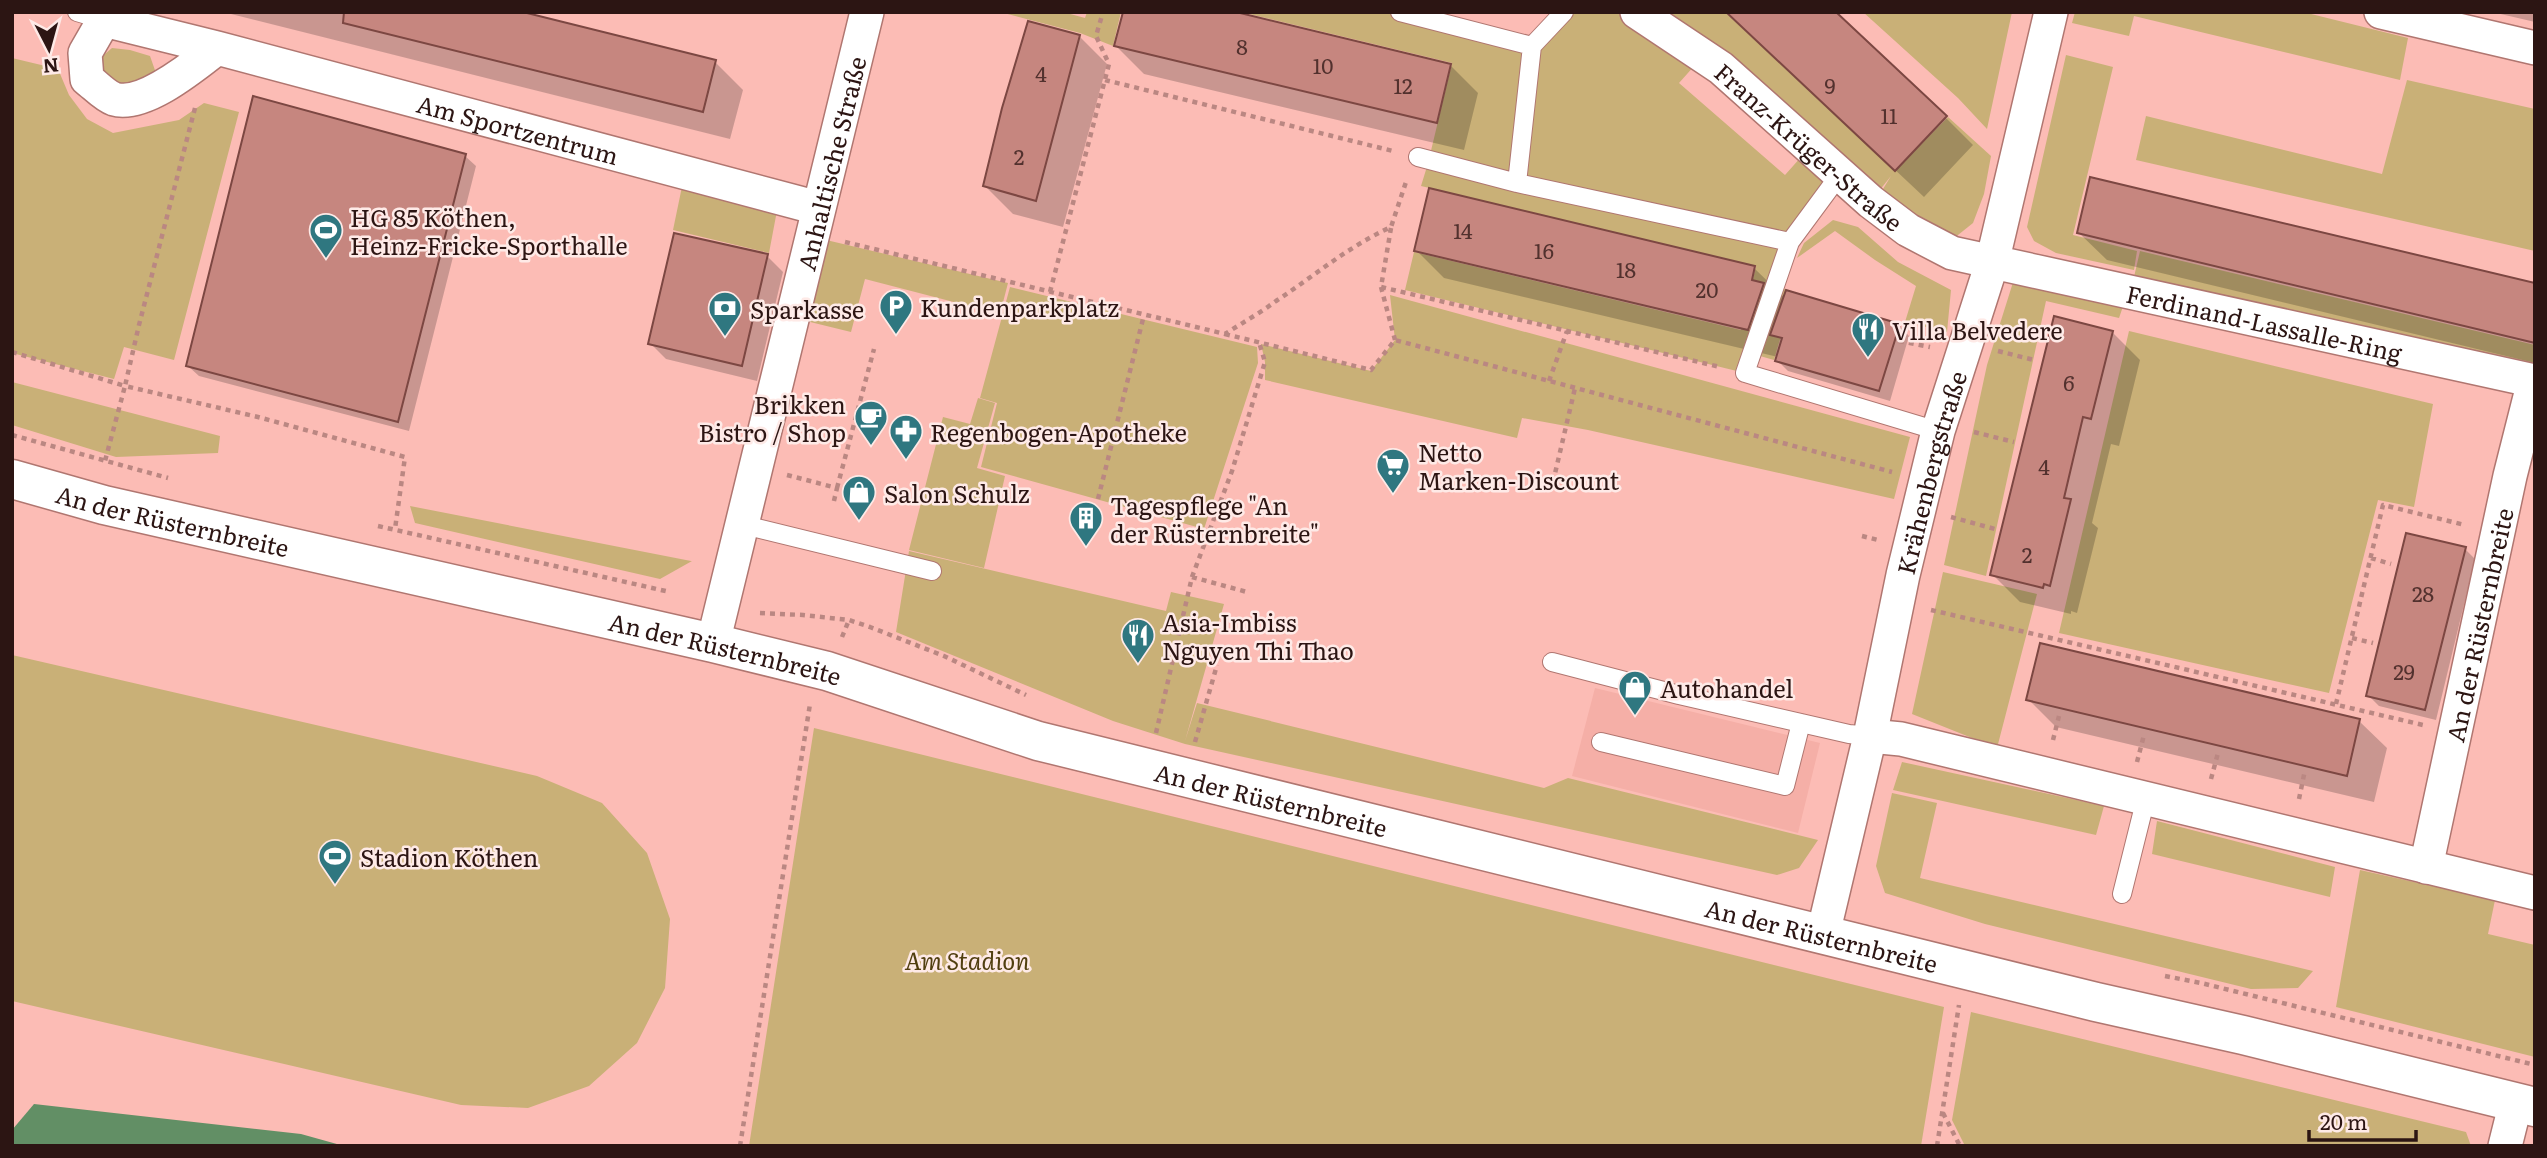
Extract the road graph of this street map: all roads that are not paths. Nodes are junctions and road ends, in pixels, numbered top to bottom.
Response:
1 (867, 12) edge
2 (1400, 12) edge
3 (1564, 12) edge
4 (1637, 12) edge
5 (2051, 12) edge
6 (2381, 12) edge
7 (91, 16) edge
8 (1532, 46) junction
9 (2535, 48) edge
10 (213, 51) junction
11 (1418, 157) road end
12 (1841, 173) junction
13 (1517, 183) junction
14 (818, 208) junction
15 (1790, 242) junction
16 (1992, 262) junction
17 (2535, 381) edge
18 (1954, 431) junction
19 (12, 479) edge
20 (740, 524) junction
21 (932, 571) dead end
22 (713, 643) junction
23 (1552, 662) dead end
24 (1801, 723) junction
25 (1870, 736) junction
26 (1601, 742) dead end
27 (2140, 784) junction
28 (2426, 867) junction
29 (2535, 893) edge
30 (2122, 894) dead end
31 (1823, 934) junction
32 (2525, 1104) edge
33 (2505, 1146) edge

1 - 14 street, Anhaltische Straße
2 - 8 lane
3 - 8 lane
4 - 12 street, Franz-Krüger-Straße
5 - 16 street, Krähenbergstraße
6 - 9 street
7 - 10 street, Am Sportzentrum
7 - 10 street, Am Sportzentrum
8 - 13 lane
10 - 14 street, Am Sportzentrum
11 - 13 lane
12 - 15 lane
12 - 16 street, Franz-Krüger-Straße
13 - 15 lane
14 - 20 street, Anhaltische Straße
15 - 18 lane
16 - 17 street, Ferdinand-Lassalle-Ring
16 - 18 street, Krähenbergstraße
17 - 28 street, An der Rüsternbreite
18 - 25 street, Krähenbergstraße
19 - 22 main road, An der Rüsternbreite
20 - 21 lane
20 - 22 street, Anhaltische Straße
22 - 31 main road, An der Rüsternbreite
23 - 24 lane
24 - 25 lane
24 - 26 lane
25 - 27 street
25 - 31 street, Krähenbergstraße
27 - 28 street
27 - 30 lane
28 - 29 street
31 - 32 main road, An der Rüsternbreite
32 - 33 street

